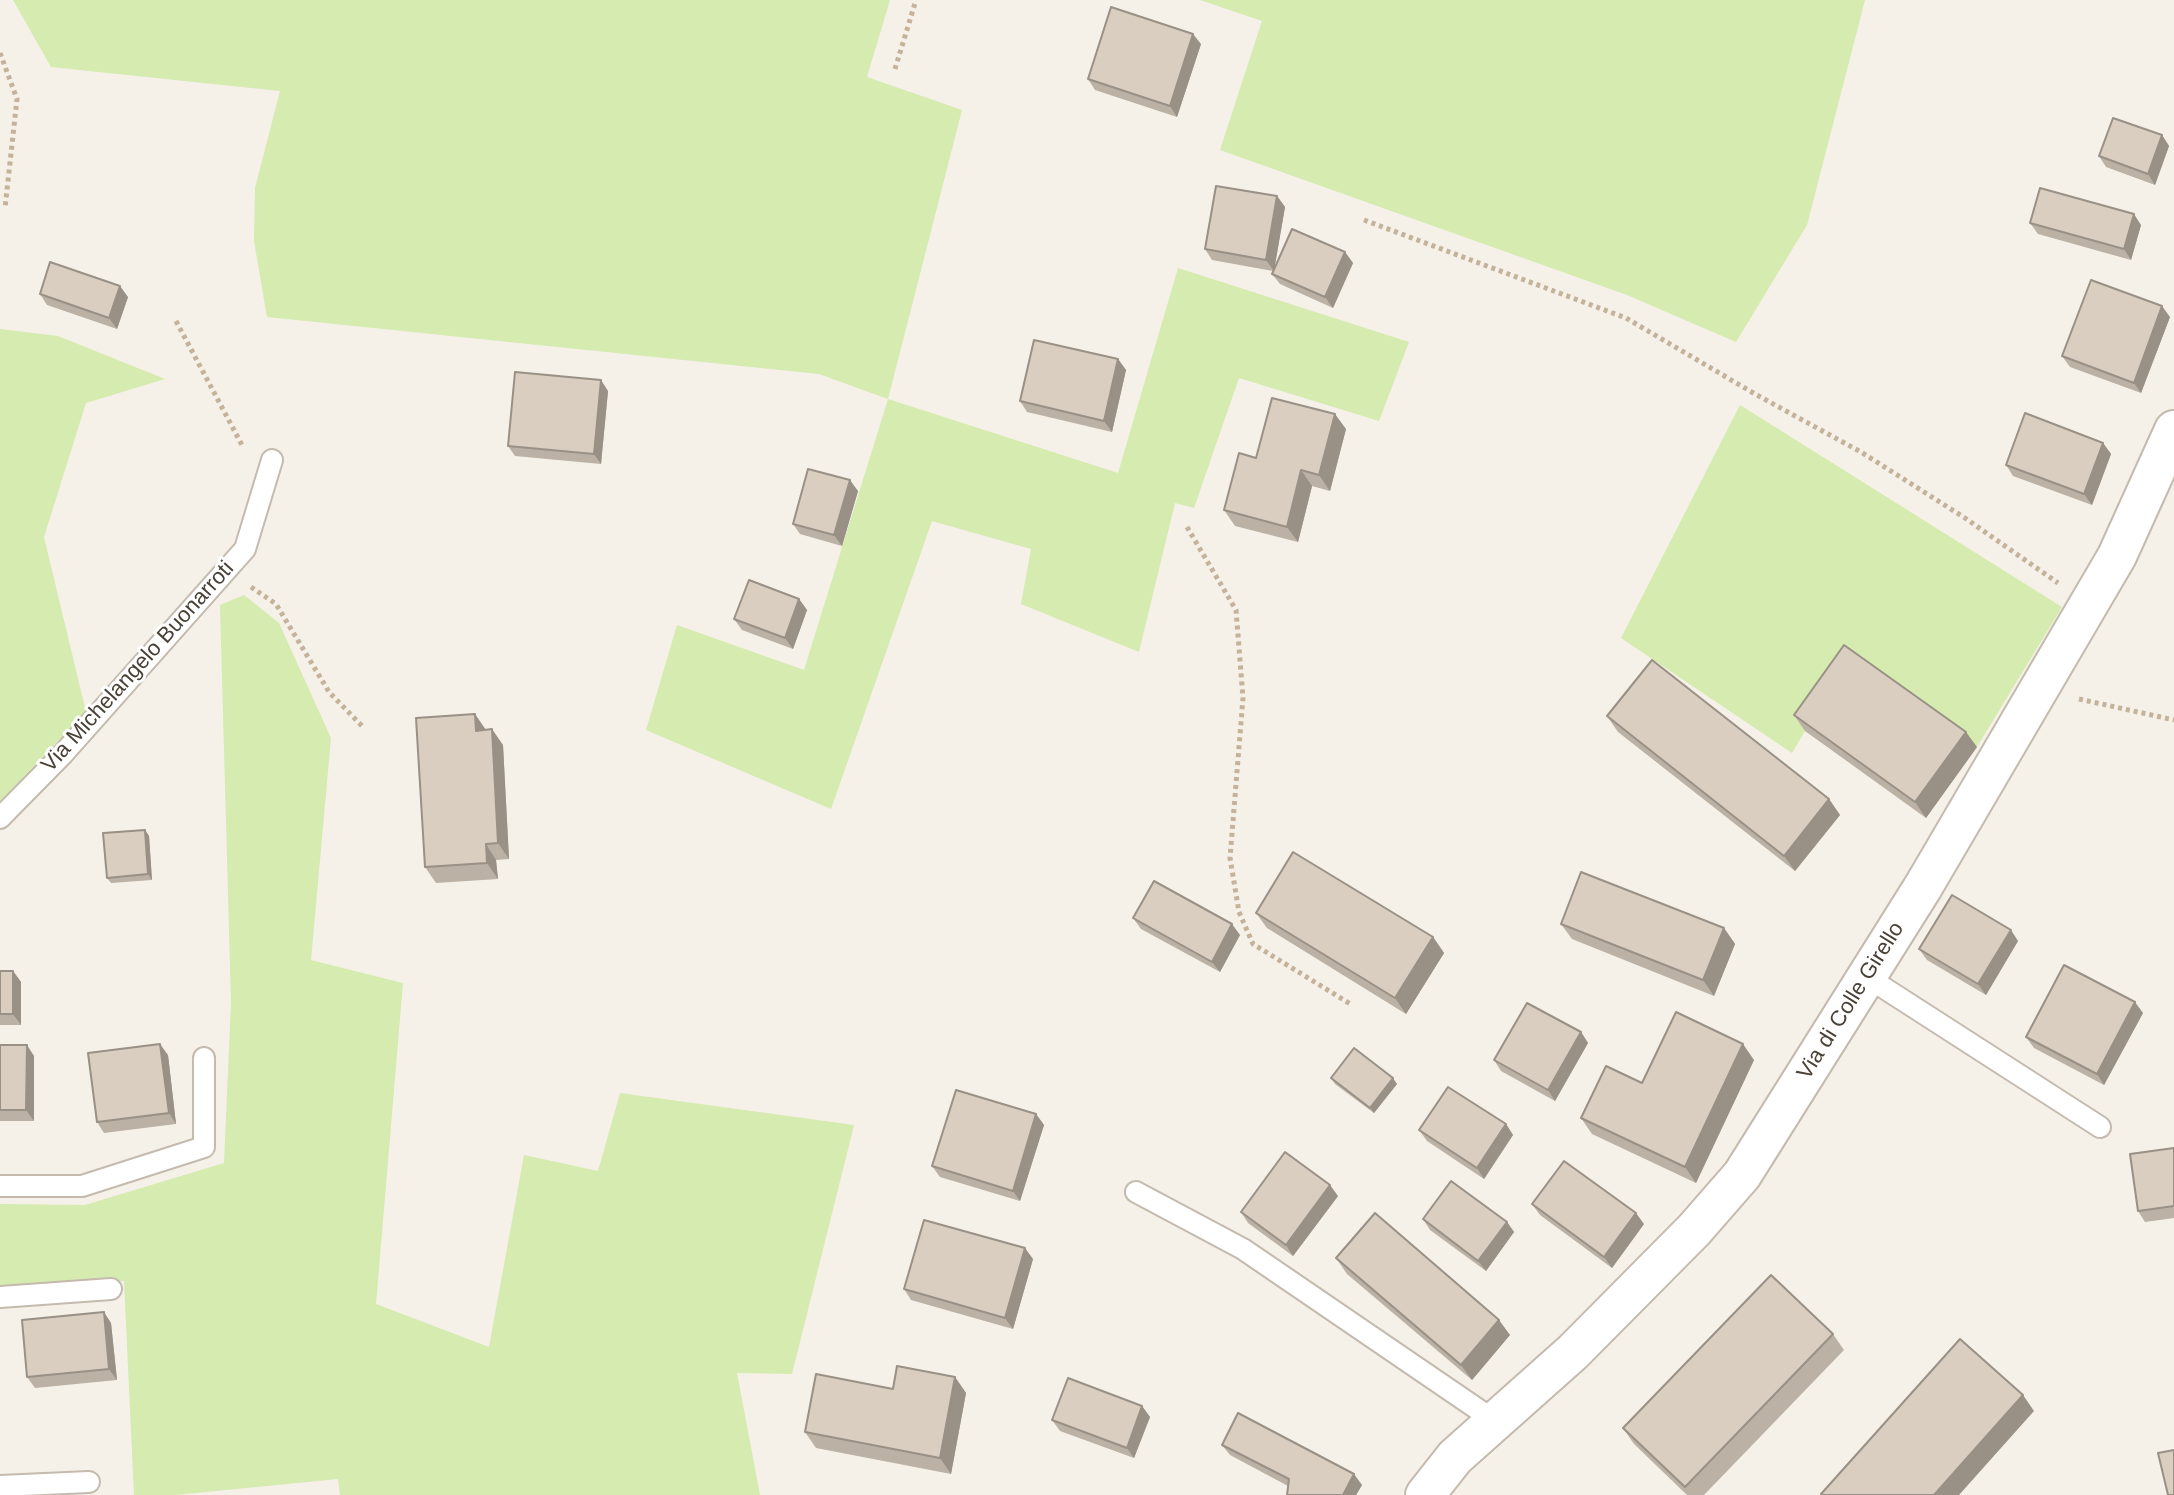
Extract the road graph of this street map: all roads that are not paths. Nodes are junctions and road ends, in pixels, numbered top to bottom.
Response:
1 (2174, 430) edge
2 (272, 460) dead end
3 (0, 818) edge
4 (1867, 977) junction
5 (204, 1058) dead end
6 (2100, 1127) dead end
7 (0, 1186) edge
8 (1136, 1192) dead end
9 (111, 1289) dead end
10 (0, 1297) edge
11 (1495, 1421) junction
12 (89, 1482) dead end
13 (0, 1486) edge
14 (1425, 1495) edge

1 - 4 street, Via di Colle Girello
2 - 3 lane, Via Michelangelo Buonarroti
4 - 6 lane
4 - 11 street, Via di Colle Girello
5 - 7 lane
8 - 11 lane
9 - 10 lane
11 - 14 street, Via di Colle Girello
12 - 13 lane

